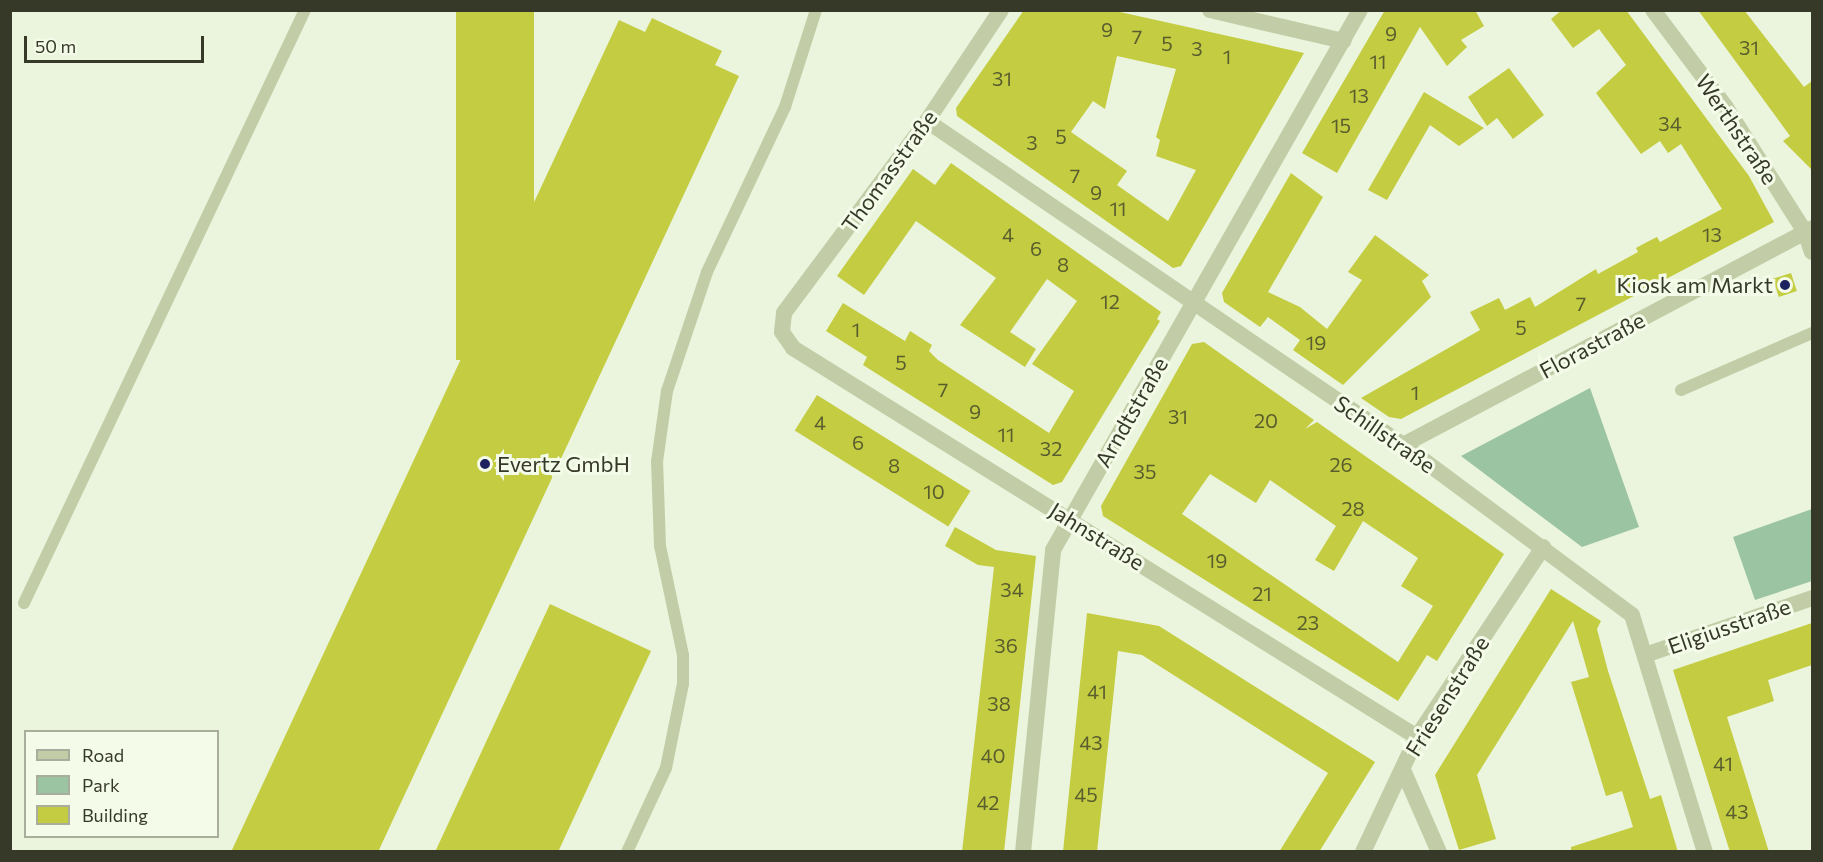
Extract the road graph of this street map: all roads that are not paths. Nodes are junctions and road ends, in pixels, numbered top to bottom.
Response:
1 (305, 10) edge
2 (816, 10) edge
3 (1001, 10) edge
4 (1210, 10) edge
5 (1360, 10) edge
6 (1653, 10) edge
7 (1343, 41) junction
8 (927, 122) junction
9 (1809, 230) edge
10 (1812, 252) edge
11 (1194, 302) junction
12 (782, 332) joint
13 (1812, 333) edge
14 (1681, 390) dead end
15 (1403, 445) junction
16 (1069, 519) junction
17 (1543, 547) junction
18 (1812, 598) edge
19 (24, 603) dead end
20 (1645, 655) junction
21 (1417, 737) junction
22 (1403, 770) junction
23 (627, 852) edge
24 (1023, 852) edge
25 (1363, 852) edge
26 (1439, 852) edge
27 (1705, 852) edge

1 - 19 lane
2 - 23 lane
3 - 8 street, Thomasstraße
4 - 7 street
5 - 7 street, Arndtstraße
6 - 9 street, Werthstraße
7 - 11 street, Arndtstraße
8 - 11 street, Schillstraße
8 - 12 street, Thomasstraße
9 - 10 street, Werthstraße
9 - 15 street, Florastraße
11 - 15 street, Schillstraße
11 - 16 street, Arndtstraße
12 - 16 street, Jahnstraße
13 - 14 lane
15 - 17 street, Schillstraße
16 - 21 street, Jahnstraße
16 - 24 street, Arndtstraße
17 - 20 street, Schillstraße
17 - 21 street, Friesenstraße
18 - 20 street, Eligiusstraße
20 - 27 street, Schillstraße
21 - 22 street, Friesenstraße
22 - 25 street, Friesenstraße
22 - 26 street

